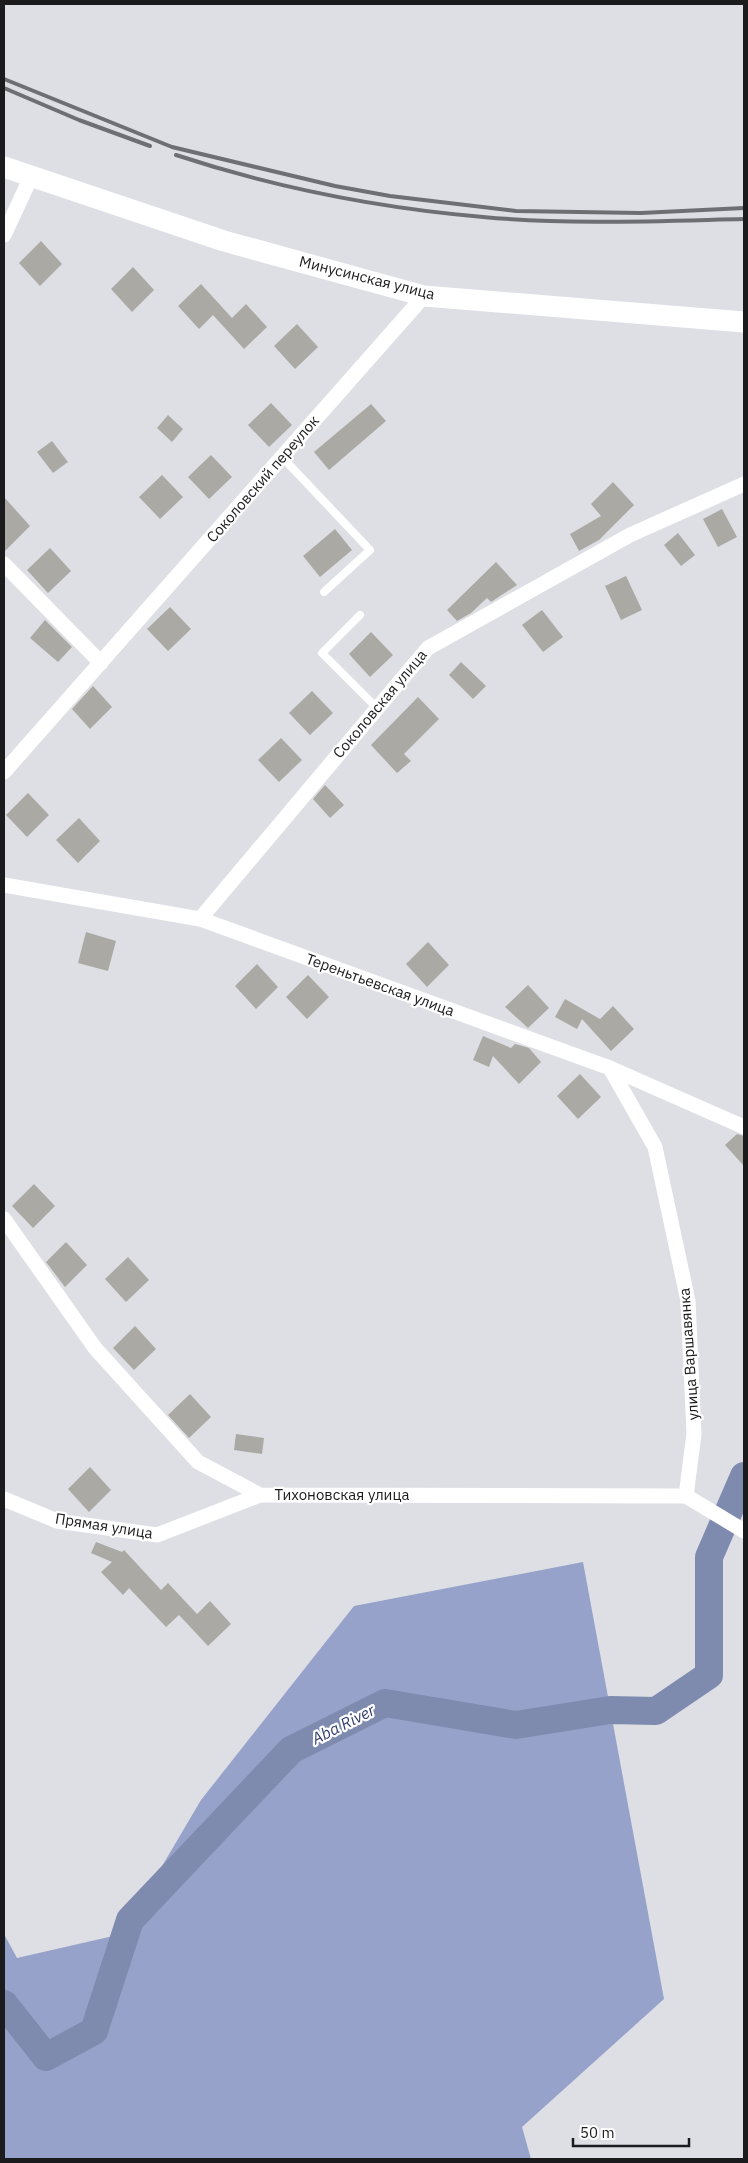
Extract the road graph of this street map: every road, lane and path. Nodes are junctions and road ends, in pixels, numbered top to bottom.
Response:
1 (4, 167) edge
2 (31, 177) junction
3 (4, 235) edge
4 (424, 296) junction
5 (744, 322) edge
6 (282, 457) junction
7 (744, 484) edge
8 (4, 564) edge
9 (324, 592) dead end
10 (360, 615) dead end
11 (101, 663) junction
12 (376, 708) junction
13 (4, 772) edge
14 (4, 884) edge
15 (200, 919) junction
16 (610, 1068) junction
17 (744, 1127) edge
18 (4, 1219) edge
19 (260, 1495) junction
20 (686, 1496) junction
21 (4, 1499) edge
22 (744, 1530) edge

1 - 2 main road, Минусинская улица
2 - 3 street
2 - 4 main road, Минусинская улица
4 - 5 main road, Минусинская улица
4 - 6 street, Соколовский переулок
6 - 9 lane
6 - 11 street, Соколовский переулок
7 - 12 street, Соколовская улица
8 - 11 street
10 - 12 lane
11 - 13 street, Соколовский переулок
12 - 15 street, Соколовская улица
14 - 15 street, Тереньтьевская улица
15 - 16 street, Тереньтьевская улица
16 - 17 street, Тереньтьевская улица
16 - 20 street, улица Варшавянка
18 - 19 street, Тихоновская улица
19 - 20 street, Тихоновская улица
19 - 21 street, Прямая улица
20 - 22 street

